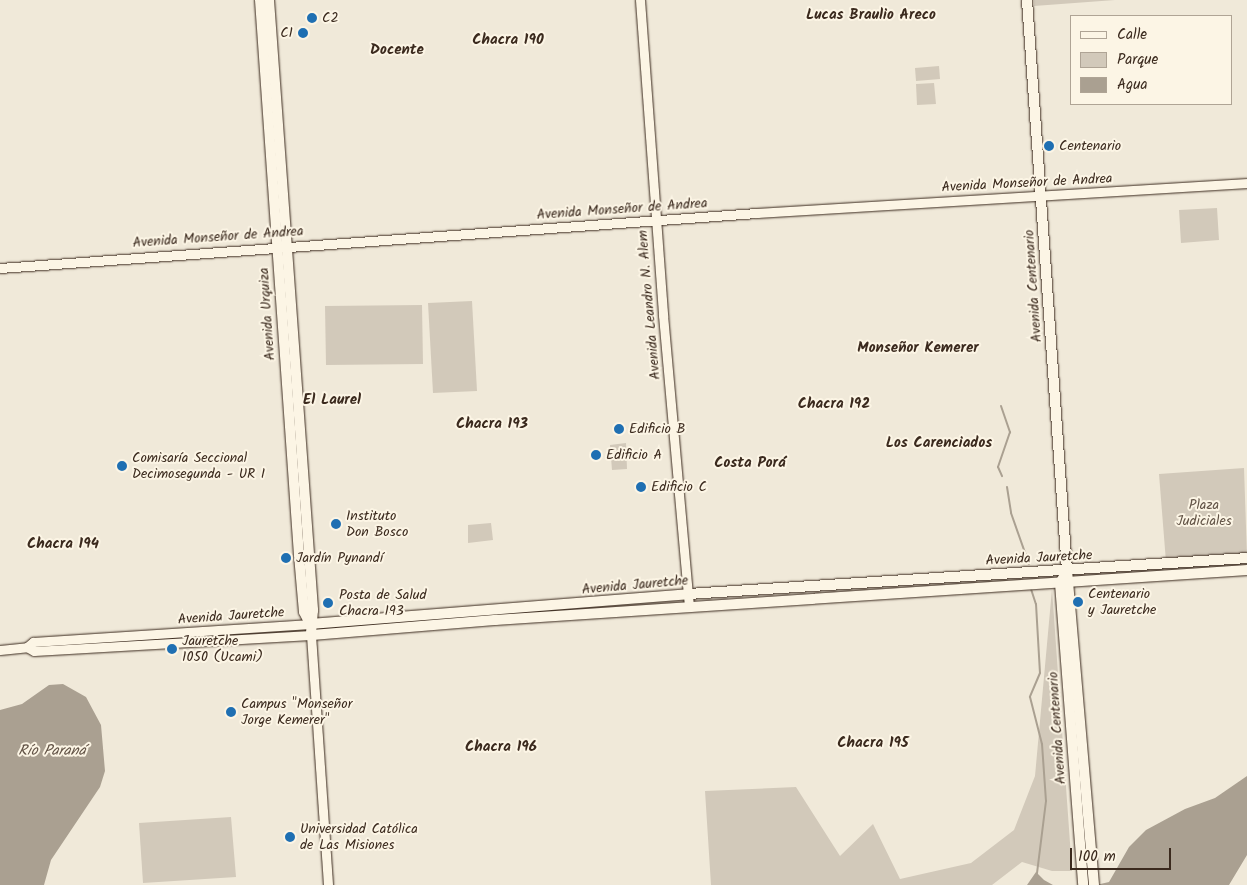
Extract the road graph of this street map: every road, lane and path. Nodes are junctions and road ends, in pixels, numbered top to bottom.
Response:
1 (260, 0) edge
2 (269, 0) edge
3 (640, 0) edge
4 (1026, 0) edge
5 (1247, 183) edge
6 (1040, 195) junction
7 (656, 220) junction
8 (280, 246) junction
9 (0, 268) edge
10 (1247, 558) edge
11 (1067, 570) junction
12 (1247, 570) edge
13 (1065, 583) junction
14 (688, 601) junction
15 (310, 624) junction
16 (311, 635) junction
17 (27, 647) junction
18 (0, 650) edge
19 (1088, 883) edge
20 (328, 885) edge

1 - 8 main road, Avenida Urquiza
2 - 8 main road, Avenida Urquiza
3 - 7 main road, Avenida Leandro N. Alem
4 - 6 main road, Avenida Centenario
5 - 6 main road, Avenida Monseñor de Andrea
6 - 7 main road, Avenida Monseñor de Andrea
6 - 11 main road, Avenida Centenario
7 - 8 main road, Avenida Monseñor de Andrea
7 - 14 main road, Avenida Leandro N. Alem
8 - 9 main road, Avenida Monseñor de Andrea
8 - 15 main road, Avenida Urquiza
10 - 11 main road, Avenida Jauretche
11 - 13 main road
11 - 14 main road, Avenida Jauretche
12 - 13 main road, Avenida Jauretche
13 - 14 main road, Avenida Jauretche
13 - 19 main road, Avenida Centenario
14 - 15 main road, Avenida Jauretche
14 - 16 main road, Avenida Jauretche
15 - 16 main road, Avenida Urquiza
15 - 17 main road, Avenida Jauretche
16 - 17 main road, Avenida Jauretche
16 - 20 main road, Avenida Urquiza
17 - 18 main road, Avenida Jauretche

